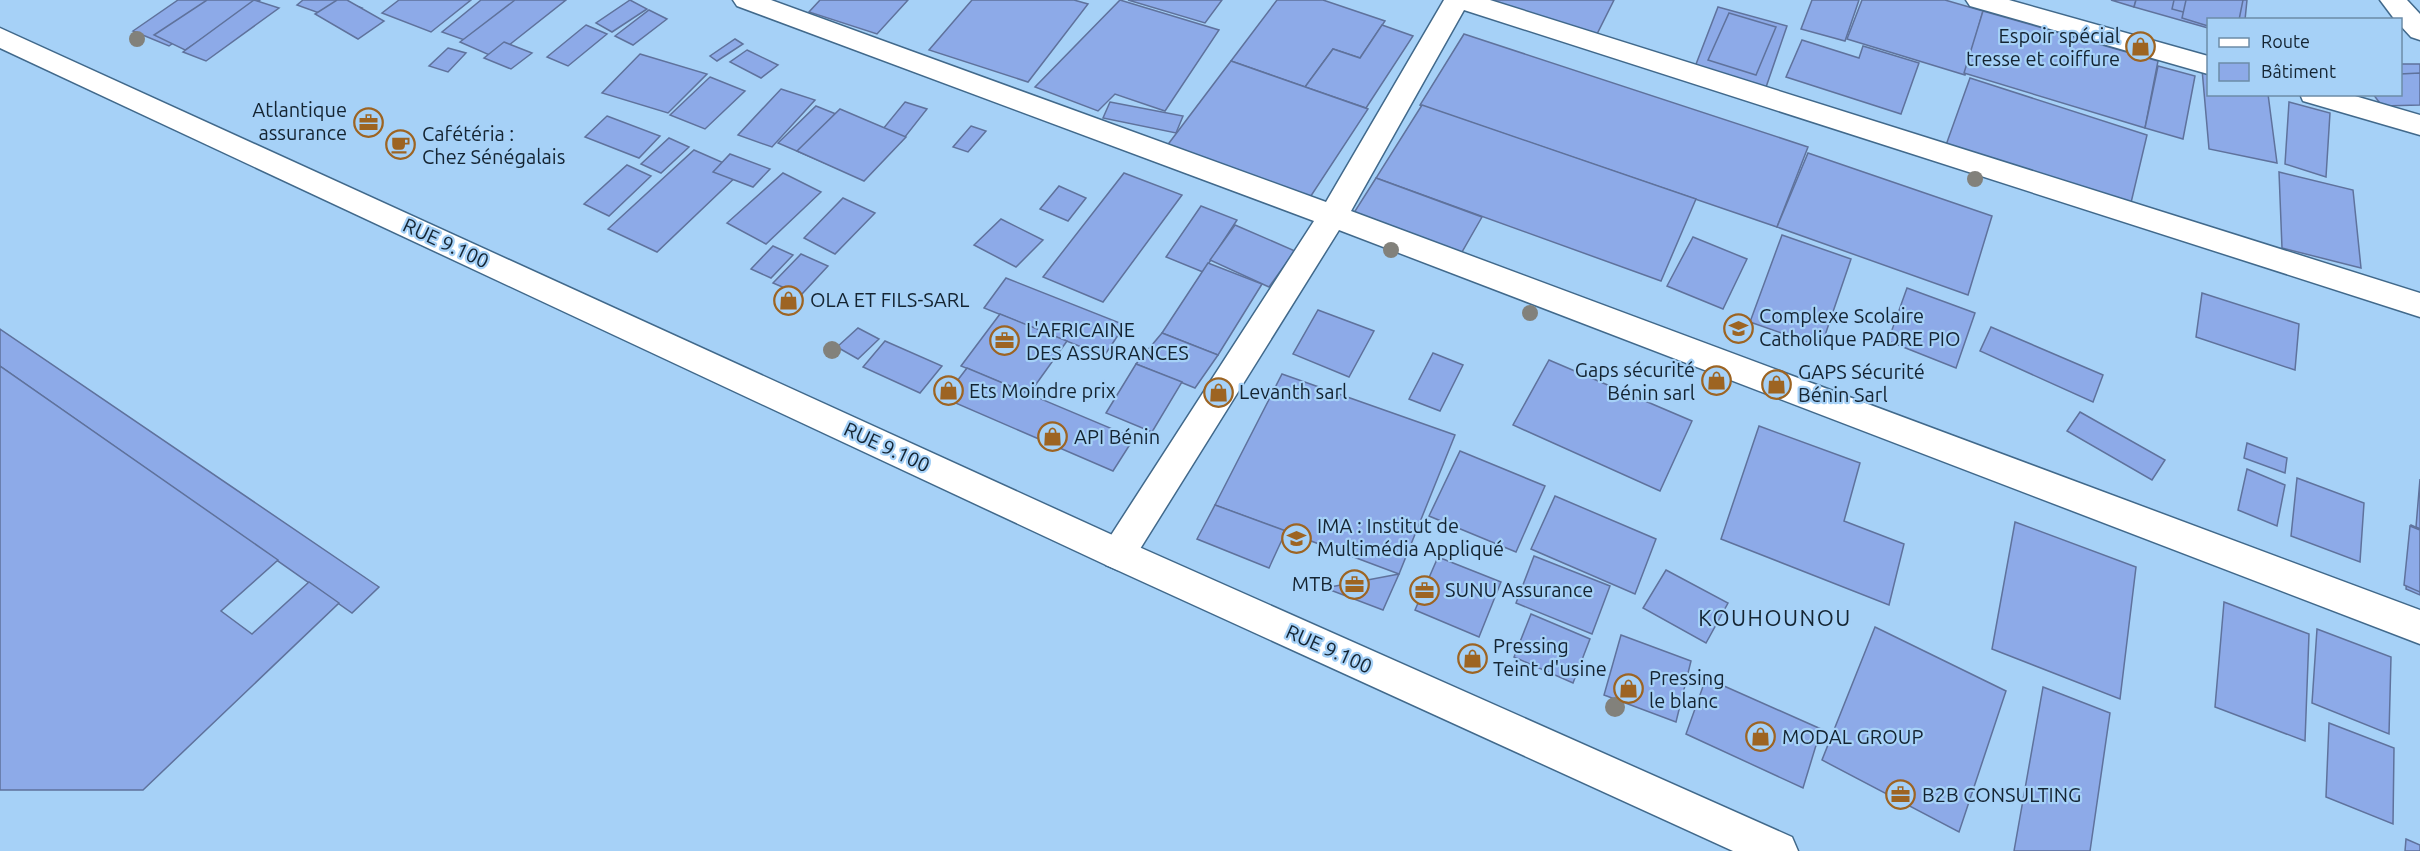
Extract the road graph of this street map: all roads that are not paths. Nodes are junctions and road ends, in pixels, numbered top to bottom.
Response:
1 (746, 0) edge
2 (1457, 0) edge
3 (1462, 0) edge
4 (1979, 0) edge
5 (2393, 0) edge
6 (2420, 31) edge
7 (0, 37) edge
8 (2207, 65) edge
9 (2320, 96) edge
10 (2420, 125) edge
11 (1333, 216) junction
12 (2420, 305) edge
13 (1118, 554) junction
14 (2420, 627) edge
15 (1778, 851) edge

1 - 11 street
2 - 11 street
3 - 12 street
4 - 8 street
5 - 6 street
7 - 13 street, RUE 9.100
9 - 10 street
11 - 13 street
11 - 14 street
13 - 15 street, RUE 9.100

